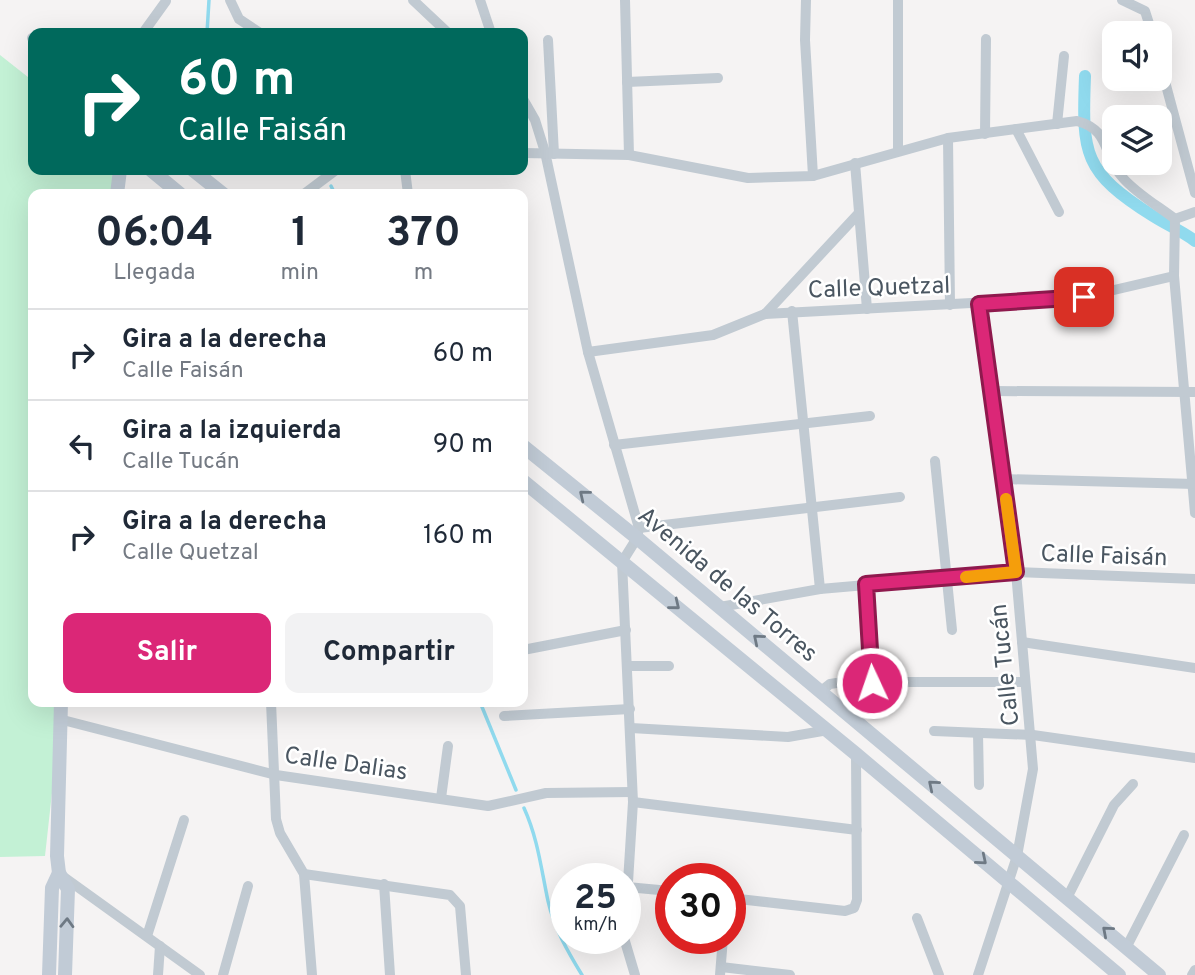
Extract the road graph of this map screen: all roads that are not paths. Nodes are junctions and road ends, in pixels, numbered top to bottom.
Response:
1 (230, 0) edge
2 (413, 0) edge
3 (480, 0) edge
4 (625, 0) edge
5 (806, 0) edge
6 (898, 0) edge
7 (1122, 0) edge
8 (166, 1) edge
9 (1148, 21) edge
10 (147, 28) edge
11 (252, 28) edge
12 (443, 28) edge
13 (489, 28) edge
14 (986, 39) dead end
15 (548, 40) dead end
16 (1064, 56) dead end
17 (718, 78) dead end
18 (627, 82) junction
19 (1168, 91) edge
20 (528, 108) edge
21 (1057, 124) junction
22 (1016, 129) junction
23 (985, 134) junction
24 (948, 138) junction
25 (898, 150) junction
26 (528, 153) edge
27 (549, 153) junction
28 (629, 155) junction
29 (855, 163) junction
30 (157, 175) edge
31 (200, 175) edge
32 (330, 175) edge
33 (813, 176) junction
34 (174, 189) edge
35 (217, 189) edge
36 (311, 189) edge
37 (1195, 193) edge
38 (1059, 212) dead end
39 (1195, 212) edge
40 (859, 213) junction
41 (1175, 222) junction
42 (1174, 276) junction
43 (979, 304) junction
44 (950, 305) junction
45 (867, 309) junction
46 (792, 311) junction
47 (765, 314) junction
48 (588, 352) junction
49 (991, 391) junction
50 (1190, 392) edge
51 (870, 415) dead end
52 (805, 424) junction
53 (614, 445) junction
54 (528, 450) edge
55 (935, 461) dead end
56 (1003, 479) junction
57 (528, 485) edge
58 (1194, 485) edge
59 (900, 497) dead end
60 (813, 506) junction
61 (1195, 513) edge
62 (638, 533) junction
63 (622, 562) junction
64 (1016, 572) junction
65 (947, 579) junction
66 (1195, 579) edge
67 (866, 584) junction
68 (820, 589) junction
69 (720, 607) junction
70 (952, 630) dead end
71 (626, 631) junction
72 (1022, 642) junction
73 (528, 649) edge
74 (628, 666) junction
75 (669, 666) dead end
76 (1195, 668) edge
77 (1024, 682) junction
78 (872, 683) junction
79 (821, 691) junction
80 (60, 707) edge
81 (271, 707) edge
82 (630, 709) junction
83 (504, 716) dead end
84 (59, 719) junction
85 (631, 729) junction
86 (828, 730) junction
87 (934, 731) dead end
88 (978, 733) junction
89 (1033, 735) junction
90 (448, 747) dead end
91 (856, 754) junction
92 (1195, 758) edge
93 (276, 775) junction
94 (1133, 784) dead end
95 (979, 785) dead end
96 (632, 797) junction
97 (441, 798) junction
98 (184, 820) dead end
99 (857, 830) junction
100 (1184, 835) dead end
101 (1017, 856) junction
102 (628, 863) edge
103 (59, 873) junction
104 (304, 874) junction
105 (1007, 881) junction
106 (384, 884) junction
107 (248, 886) dead end
108 (1067, 898) junction
109 (746, 900) edge
110 (917, 918) dead end
111 (147, 936) junction
112 (159, 947) junction
113 (1126, 948) junction
114 (629, 954) edge
115 (1195, 970) edge
116 (720, 971) edge
117 (49, 975) edge
118 (65, 975) edge
119 (158, 975) edge
120 (200, 975) edge
121 (223, 975) edge
122 (312, 975) edge
123 (390, 975) edge
124 (466, 975) edge
125 (635, 975) edge
126 (790, 975) edge
127 (939, 975) edge
128 (978, 975) edge
129 (1119, 975) edge
130 (1159, 975) edge
131 (1192, 975) edge

1 - 11 street
2 - 12 street
3 - 13 street
4 - 18 street
5 - 33 street
6 - 25 street
7 - 9 street
8 - 10 street
14 - 23 street
15 - 27 street
16 - 21 street
17 - 18 street
18 - 28 street
19 - 37 street
20 - 27 street
21 - 22 street
21 - 41 street
22 - 23 street
22 - 38 street
23 - 24 street
24 - 25 street
24 - 44 street
25 - 29 street
26 - 27 street
27 - 28 street
27 - 48 street
28 - 33 street
29 - 33 street
29 - 40 street
30 - 34 main road
31 - 35 main road
32 - 36 street
39 - 41 street
40 - 45 street
40 - 47 street
41 - 42 street
42 - 43 street, Calle Quetzal
42 - 50 street
43 - 44 street, Calle Quetzal
43 - 49 street, Calle Tucán
44 - 45 street, Calle Quetzal
45 - 46 street, Calle Quetzal
46 - 47 street, Calle Quetzal
46 - 52 street
47 - 48 street, Calle Quetzal
48 - 53 street
49 - 50 street
49 - 56 street, Calle Tucán
50 - 58 street
51 - 52 street
52 - 53 street
52 - 60 street
53 - 62 street
62 -> 54 main road, Avenida de las Torres
55 - 65 street
56 - 58 street
56 - 64 street, Calle Tucán
57 - 63 main road, Avenida de las Torres
58 - 61 street
59 - 60 street
60 - 62 street
60 - 68 street
62 - 63 street
62 - 69 main road, Avenida de las Torres
63 - 71 street
63 -> 86 main road, Avenida de las Torres
64 - 65 street, Calle Faisán
64 - 66 street, Calle Faisán
64 - 72 street, Calle Tucán
65 - 67 street, Calle Faisán
65 - 70 street
67 - 68 street, Calle Faisán
67 - 78 street
68 - 69 street, Calle Faisán
79 -> 69 main road, Avenida de las Torres
71 - 73 street
71 - 74 street
72 - 76 street
72 - 77 street, Calle Tucán
74 - 75 street
74 - 82 street
77 - 78 street
77 - 89 street, Calle Tucán
78 - 79 street
101 -> 79 main road, Avenida de las Torres
80 - 84 main road
81 - 93 street
82 - 83 street
82 - 85 street
84 - 93 street, Calle Dalias
84 - 103 main road
85 - 86 street
85 - 96 street
86 - 91 main road, Avenida de las Torres
87 - 88 street
88 - 89 street
88 - 95 street
89 - 92 street
89 - 101 street, Calle Tucán
90 - 97 street
91 - 99 street
91 -> 105 main road, Avenida de las Torres
93 - 97 street, Calle Dalias
93 - 104 street
94 - 108 street
96 - 97 street, Calle Dalias
96 - 99 street, Calle Dalias
96 - 102 street
98 - 111 street
99 - 109 street
100 - 113 street
101 - 105 street, Calle Tucán
101 - 108 main road, Avenida de las Torres
103 - 111 street
103 - 117 main road
118 -> 103 main road
104 - 106 street
104 - 122 street
105 - 128 street, Calle Tucán
105 - 129 main road, Avenida de las Torres
106 - 123 street
106 - 124 street
107 - 121 street
113 -> 108 main road, Avenida de las Torres
110 - 127 street
111 - 112 street
112 - 119 street
112 - 120 street
113 - 130 main road, Avenida de las Torres
114 - 125 street
115 - 131 street
116 - 126 street

